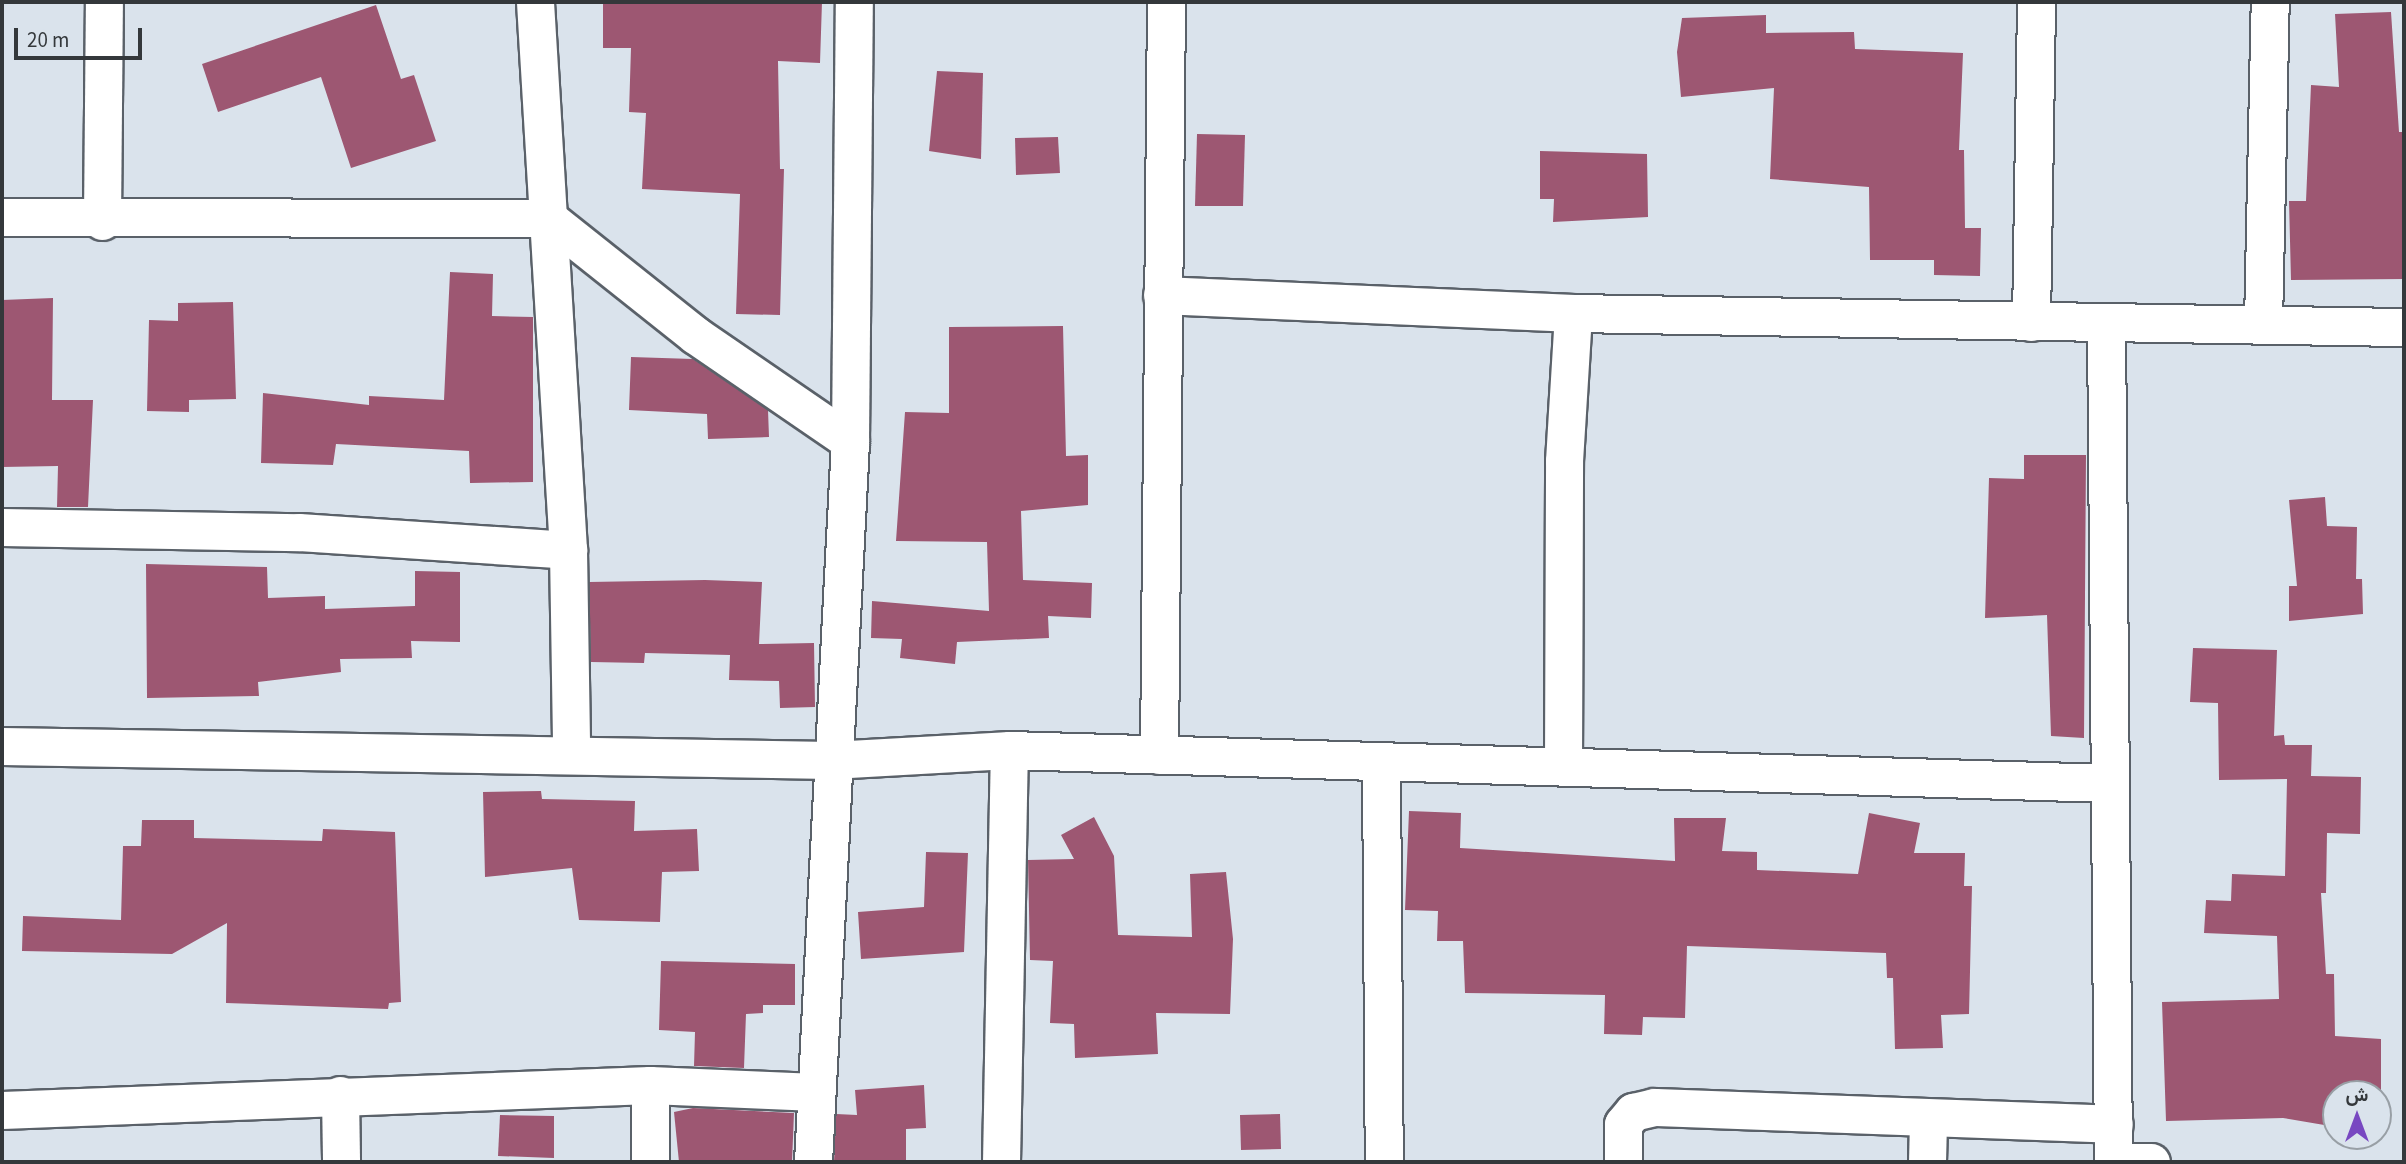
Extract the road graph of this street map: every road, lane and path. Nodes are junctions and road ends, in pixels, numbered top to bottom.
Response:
1 (104, 2) edge
2 (536, 2) edge
3 (854, 2) edge
4 (1166, 2) edge
5 (2036, 2) edge
6 (2270, 2) edge
7 (2, 217) edge
8 (548, 218) junction
9 (102, 220) junction
10 (1162, 295) junction
11 (1573, 313) junction
12 (2031, 322) junction
13 (2106, 324) junction
14 (2263, 324) junction
15 (2404, 327) edge
16 (850, 441) junction
17 (2, 527) edge
18 (568, 550) junction
19 (2, 746) edge
20 (1009, 750) junction
21 (571, 752) junction
22 (1159, 755) junction
23 (831, 760) junction
24 (1381, 764) junction
25 (1563, 765) junction
26 (2107, 783) junction
27 (650, 1085) junction
28 (816, 1092) junction
29 (340, 1094) junction
30 (2, 1110) edge
31 (1928, 1121) junction
32 (2114, 1124) junction
33 (341, 1162) edge
34 (650, 1162) edge
35 (813, 1162) edge
36 (1001, 1162) edge
37 (1384, 1162) edge
38 (1623, 1162) edge
39 (1927, 1162) edge
40 (2113, 1162) edge
41 (2151, 1162) edge

1 - 9 street
2 - 8 street
3 - 16 street
4 - 10 street
5 - 12 street
6 - 14 street
7 - 9 street
8 - 9 street
8 - 16 street
8 - 18 street
10 - 11 street
10 - 22 street
11 - 12 street
11 - 25 street
12 - 13 street
13 - 14 street
13 - 26 street
14 - 15 street
16 - 23 street
17 - 18 street
18 - 21 street
19 - 21 street
20 - 22 street
20 - 23 street
20 - 36 street
21 - 23 street
22 - 24 street
23 - 28 street
24 - 25 street
24 - 37 street
25 - 26 street
26 - 32 street
27 - 28 street
27 - 29 street
27 - 34 street
28 - 35 street
29 - 30 street
29 - 33 street
31 - 32 street
31 - 38 street
31 - 39 street
32 - 40 street
40 - 41 street

